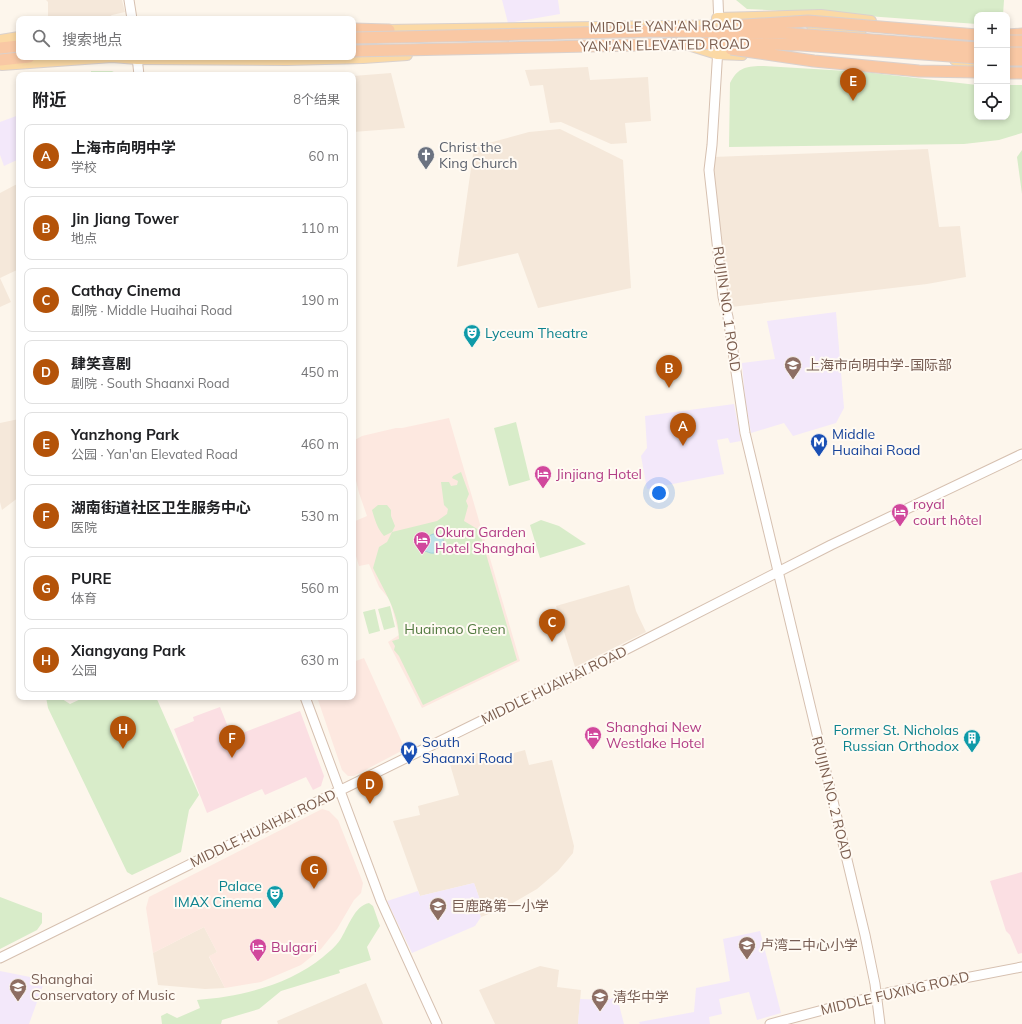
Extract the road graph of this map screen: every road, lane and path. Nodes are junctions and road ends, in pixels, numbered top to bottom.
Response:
1 (129, 0) edge
2 (718, 0) edge
3 (132, 16) edge
4 (719, 21) junction
5 (821, 27) junction
6 (356, 29) edge
7 (416, 29) junction
8 (389, 30) joint
9 (1022, 30) edge
10 (660, 31) junction
11 (974, 31) edge
12 (1010, 31) edge
13 (1022, 34) edge
14 (974, 35) edge
15 (1010, 35) edge
16 (16, 37) edge
17 (1022, 37) edge
18 (356, 38) edge
19 (0, 40) edge
20 (974, 40) edge
21 (1010, 41) edge
22 (718, 42) junction
23 (740, 42) junction
24 (1010, 42) edge
25 (1022, 42) edge
26 (681, 43) junction
27 (784, 43) junction
28 (974, 44) edge
29 (658, 45) junction
30 (16, 46) edge
31 (501, 46) junction
32 (0, 48) edge
33 (974, 48) edge
34 (419, 49) junction
35 (1010, 49) edge
36 (1022, 49) edge
37 (16, 50) edge
38 (356, 51) edge
39 (356, 51) edge
40 (0, 52) edge
41 (16, 54) edge
42 (721, 54) junction
43 (0, 56) edge
44 (16, 58) edge
45 (356, 58) edge
46 (0, 60) edge
47 (70, 60) edge
48 (137, 60) edge
49 (955, 60) junction
50 (974, 60) edge
51 (974, 60) edge
52 (974, 60) edge
53 (0, 65) edge
54 (974, 70) edge
55 (139, 72) edge
56 (974, 72) edge
57 (1010, 73) edge
58 (1022, 73) edge
59 (974, 76) edge
60 (1022, 76) edge
61 (1010, 77) edge
62 (1022, 454) edge
63 (780, 572) junction
64 (306, 700) edge
65 (339, 790) junction
66 (0, 958) edge
67 (1022, 967) edge
68 (876, 996) junction
69 (437, 1024) edge
70 (770, 1024) edge
71 (880, 1024) edge

1 - 3 main road
2 - 4 main road, RUIJIN NO. 1 ROAD
4 - 5 main road, MIDDLE YAN'AN ROAD
4 - 7 main road, MIDDLE YAN'AN ROAD
4 - 11 main road
4 - 22 main road, RUIJIN NO. 1 ROAD
5 - 20 highway
5 - 28 main road, MIDDLE YAN'AN ROAD
6 - 8 highway
7 - 8 main road, MIDDLE YAN'AN ROAD
7 - 34 main road
9 - 12 main road
10 - 14 highway, bridge
10 - 18 highway, YAN'AN ELEVATED ROAD, bridge
10 - 33 highway, YAN'AN ELEVATED ROAD, bridge
13 - 15 highway
16 - 19 main road
17 - 21 main road
22 - 23 main road, MIDDLE YAN'AN ROAD
22 - 26 main road, MIDDLE YAN'AN ROAD
22 - 42 main road, RUIJIN NO. 1 ROAD
23 - 27 main road, MIDDLE YAN'AN ROAD
23 - 42 main road
24 - 25 highway, bridge
26 - 31 main road, MIDDLE YAN'AN ROAD
26 - 42 main road
27 - 49 main road, MIDDLE YAN'AN ROAD
27 - 50 highway
29 - 39 highway, YAN'AN ELEVATED ROAD, bridge
29 - 52 highway, YAN'AN ELEVATED ROAD, bridge
29 - 56 highway, bridge
30 - 32 highway
31 - 34 main road, MIDDLE YAN'AN ROAD
31 - 45 main road
34 - 38 highway
35 - 36 highway
37 - 40 main road
41 - 43 main road
42 - 59 main road
42 - 63 main road, RUIJIN NO. 1 ROAD
44 - 46 highway
47 - 53 main road
48 - 55 main road
49 - 51 main road, MIDDLE YAN'AN ROAD
49 - 54 main road
57 - 58 highway
60 - 61 main road
62 - 63 main road, MIDDLE HUAIHAI ROAD
63 - 65 main road, MIDDLE HUAIHAI ROAD
63 - 68 main road, RUIJIN NO. 2 ROAD
64 - 65 main road
65 - 66 main road, MIDDLE HUAIHAI ROAD
65 - 69 main road
67 - 68 main road, MIDDLE FUXING ROAD
68 - 70 main road, MIDDLE FUXING ROAD
68 - 71 main road, RUIJIN NO. 2 ROAD

